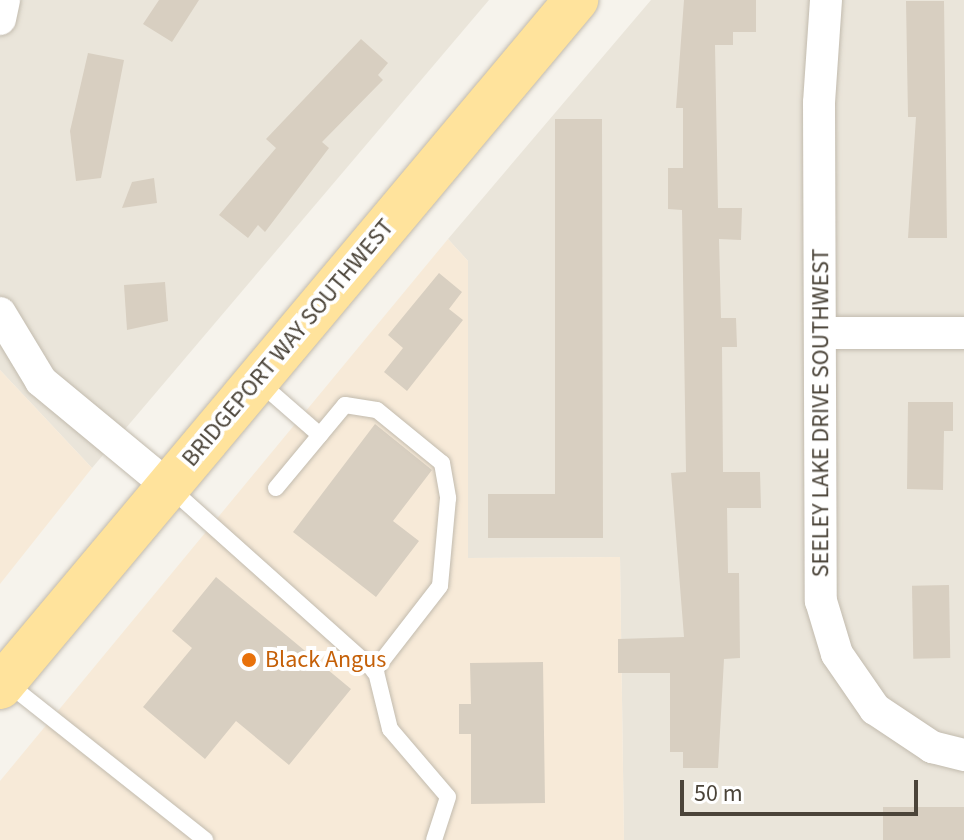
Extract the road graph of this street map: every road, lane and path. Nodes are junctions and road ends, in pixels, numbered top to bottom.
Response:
1 (4, 0) edge
2 (576, 0) edge
3 (826, 0) edge
4 (0, 19) edge
5 (0, 313) edge
6 (821, 333) junction
7 (964, 333) edge
8 (8, 348) edge
9 (257, 380) junction
10 (320, 435) junction
11 (168, 486) junction
12 (276, 488) dead end
13 (374, 671) junction
14 (2, 684) edge
15 (964, 755) edge
16 (205, 840) edge
17 (434, 840) edge

1 - 4 street
2 - 9 main road, BRIDGEPORT WAY SOUTHWEST
3 - 6 street, SEELEY LAKE DRIVE SOUTHWEST
5 - 8 street
6 - 7 street
6 - 15 street, SEELEY LAKE DRIVE SOUTHWEST
8 - 11 street
9 - 10 lane
9 - 11 main road, BRIDGEPORT WAY SOUTHWEST
10 - 12 lane
10 - 13 lane
11 - 13 lane
11 - 14 main road, BRIDGEPORT WAY SOUTHWEST
13 - 17 lane
14 - 16 lane

